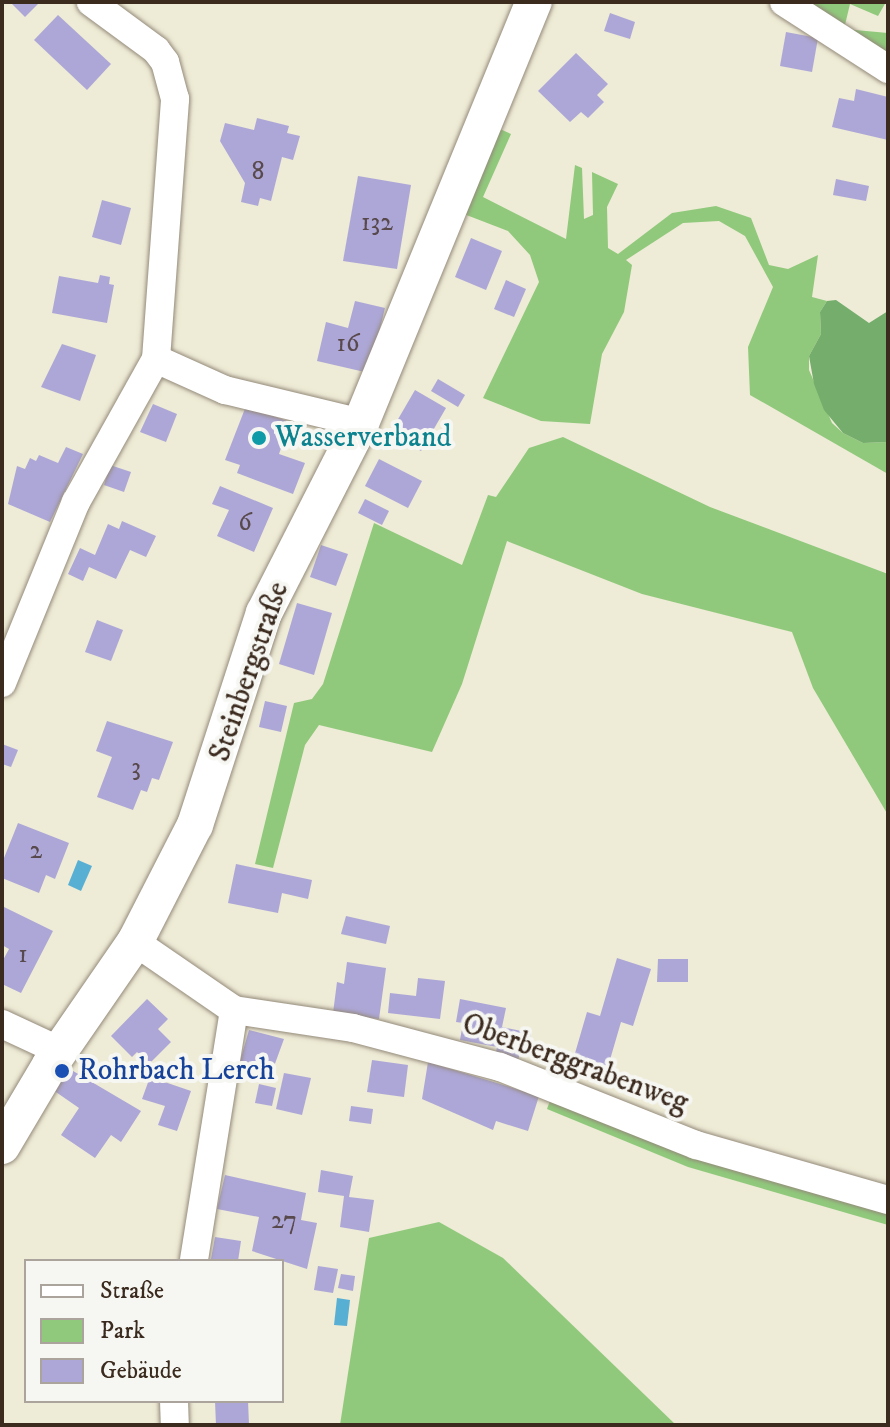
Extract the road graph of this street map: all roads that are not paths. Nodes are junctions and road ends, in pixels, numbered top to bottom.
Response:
1 (91, 2) edge
2 (534, 2) edge
3 (784, 2) edge
4 (888, 69) edge
5 (156, 359) junction
6 (361, 423) junction
7 (2, 683) edge
8 (135, 942) junction
9 (234, 1010) junction
10 (2, 1024) edge
11 (60, 1051) junction
12 (2, 1146) edge
13 (888, 1200) edge
14 (194, 1259) edge
15 (174, 1403) edge
16 (175, 1425) edge

1 - 5 street
2 - 6 main road, Steinbergstraße
3 - 4 street
5 - 6 street
5 - 7 street
6 - 8 main road, Steinbergstraße
8 - 9 street
8 - 11 main road, Steinbergstraße
9 - 13 street, Oberberggrabenweg
9 - 14 street
10 - 11 street
11 - 12 main road, Steinbergstraße
15 - 16 street

